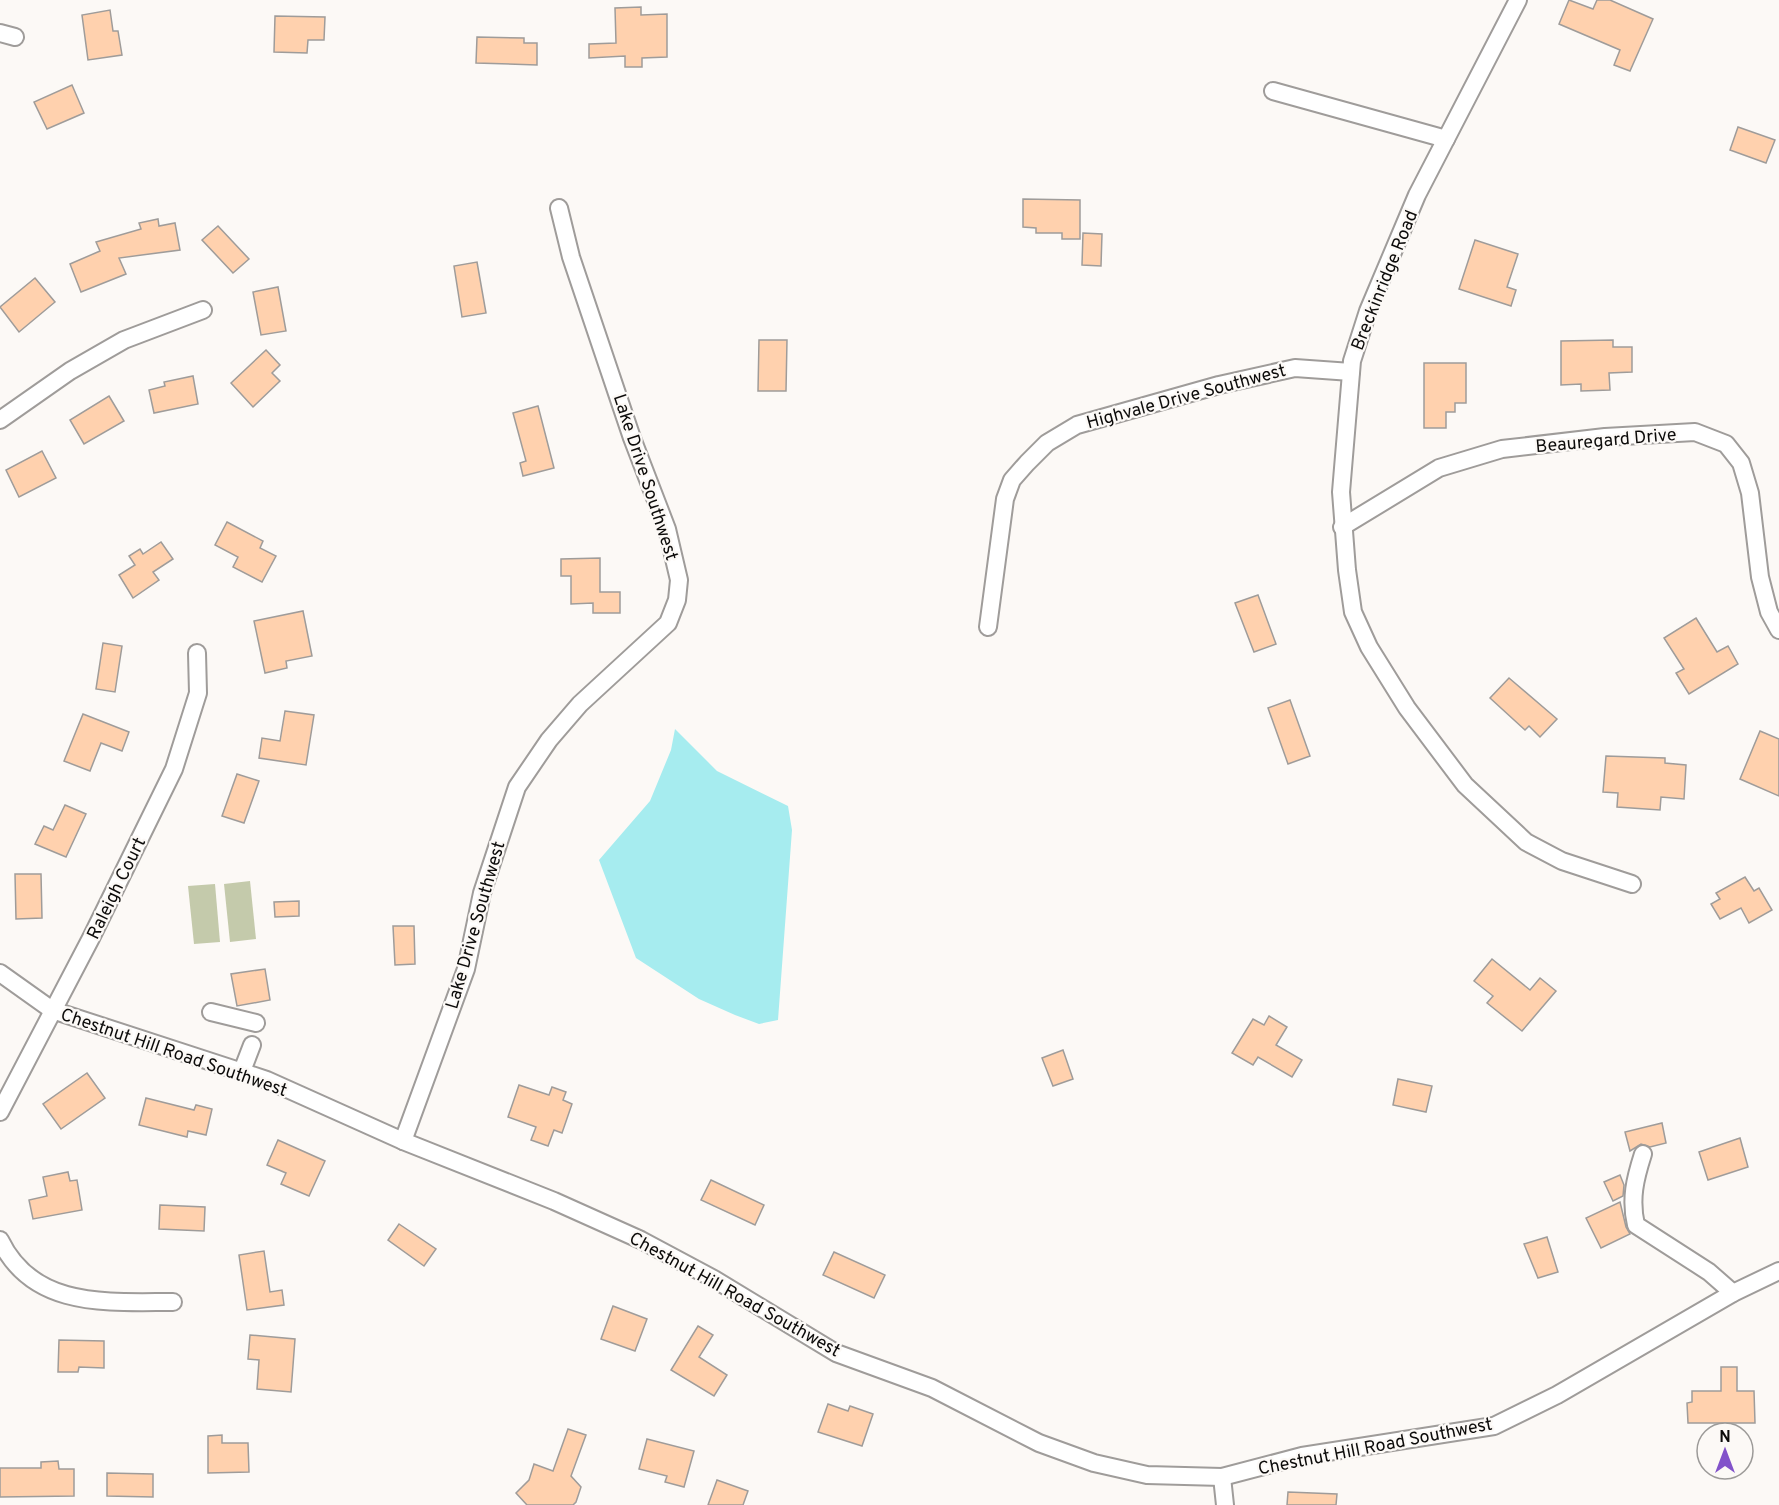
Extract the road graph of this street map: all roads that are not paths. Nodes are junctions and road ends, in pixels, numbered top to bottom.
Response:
1 (1518, 0) edge
2 (1273, 91) dead end
3 (1446, 139) junction
4 (559, 208) dead end
5 (203, 310) dead end
6 (1350, 372) junction
7 (0, 420) edge
8 (1342, 526) junction
9 (988, 627) dead end
10 (1779, 630) edge
11 (197, 653) dead end
12 (1632, 884) dead end
13 (0, 973) edge
14 (52, 1010) junction
15 (211, 1012) dead end
16 (256, 1023) dead end
17 (252, 1045) dead end
18 (242, 1071) junction
19 (0, 1112) edge
20 (404, 1141) junction
21 (1643, 1154) dead end
22 (0, 1240) edge
23 (1779, 1271) edge
24 (1734, 1293) junction
25 (173, 1302) dead end
26 (1222, 1477) junction
27 (1225, 1505) edge

1 - 3 street, Breckinridge Road
2 - 3 street
3 - 6 street, Breckinridge Road
4 - 20 street, Lake Drive Southwest
5 - 7 street
6 - 8 street, Breckinridge Road
6 - 9 street, Highvale Drive Southwest
8 - 10 street, Beauregard Drive
8 - 12 street, Breckinridge Road
11 - 14 street, Raleigh Court
13 - 14 street, Chestnut Hill Road Southwest
14 - 18 street, Chestnut Hill Road Southwest
14 - 19 street, Raleigh Court
15 - 16 street
17 - 18 street
18 - 20 street, Chestnut Hill Road Southwest
20 - 26 street, Chestnut Hill Road Southwest
21 - 24 street
22 - 25 street
23 - 24 street, Chestnut Hill Road Southwest
24 - 26 street, Chestnut Hill Road Southwest
26 - 27 street

